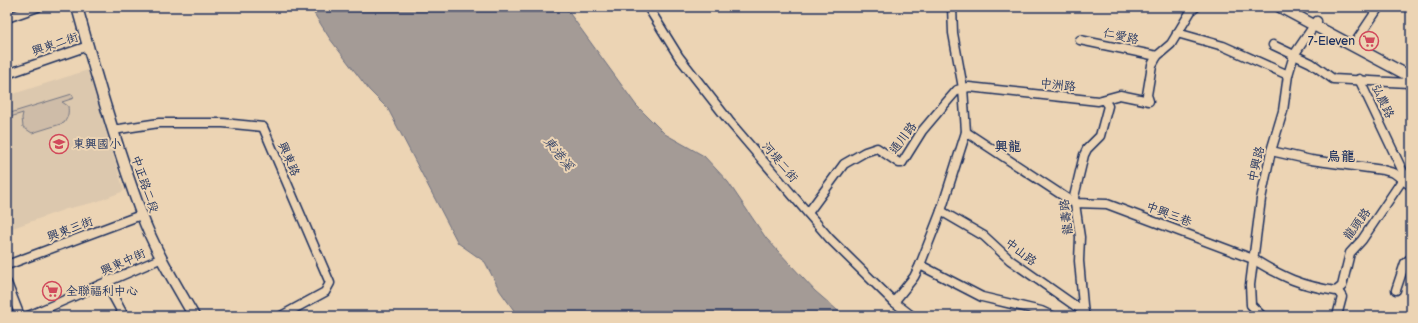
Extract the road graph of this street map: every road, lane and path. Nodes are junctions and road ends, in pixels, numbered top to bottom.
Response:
1 (38, 7) edge
2 (77, 7) edge
3 (648, 7) edge
4 (952, 7) edge
5 (1196, 7) edge
6 (1280, 7) edge
7 (1291, 7) edge
8 (1379, 7) edge
9 (25, 9) edge
10 (7, 18) edge
11 (1315, 23) junction
12 (1177, 33) junction
13 (1080, 40) dead end
14 (1354, 44) junction
15 (1273, 45) dead end
16 (88, 46) junction
17 (1294, 55) junction
18 (1157, 56) junction
19 (1411, 70) edge
20 (7, 74) edge
21 (1288, 74) junction
22 (1359, 79) junction
23 (1409, 80) edge
24 (963, 88) junction
25 (1104, 100) junction
26 (113, 130) junction
27 (966, 132) junction
28 (1271, 152) junction
29 (1406, 176) edge
30 (1411, 186) edge
31 (1074, 203) junction
32 (942, 211) junction
33 (808, 214) junction
34 (141, 215) junction
35 (162, 258) junction
36 (1411, 258) edge
37 (1253, 259) junction
38 (7, 265) edge
39 (920, 265) junction
40 (7, 283) edge
41 (106, 283) junction
42 (1396, 290) dead end
43 (1338, 291) junction
44 (894, 302) junction
45 (1084, 314) edge
46 (20, 316) edge
47 (28, 316) edge
48 (124, 316) edge
49 (194, 316) edge
50 (280, 316) edge
51 (912, 316) edge
52 (1052, 316) edge
53 (1262, 316) edge
54 (1337, 316) edge

1 - 9 street
2 - 16 main road, 中正路二段
3 - 33 street, 河堤二街
4 - 24 street
5 - 12 street
6 - 11 main road
7 - 11 main road
8 - 14 street
9 - 10 street
11 - 14 main road
11 - 17 street, 中興路
12 - 18 street
12 - 21 street
13 - 18 street, 仁愛路
14 - 19 main road
14 - 23 main road
15 - 17 street, 弘農路
16 - 20 street, 興東二街
16 - 26 main road, 中正路二段
17 - 21 street, 中興路
17 - 22 street, 弘農路
18 - 25 street, 中洲路
21 - 28 street, 中興路
22 - 23 street, 弘農路
22 - 29 street, 弘農路
24 - 25 street, 中洲路
24 - 27 street
24 - 33 street, 通川路
25 - 31 street, 龍壽路
26 - 34 main road, 中正路二段
26 - 50 street, 興東路
27 - 31 street
27 - 32 street
28 - 29 street
28 - 37 street, 中興路
29 - 30 street
29 - 43 street, 龍頭路
31 - 37 street, 中興三巷
31 - 45 street, 龍壽路
32 - 39 street
32 - 45 street, 中山路
33 - 44 street, 河堤二街
34 - 35 main road, 中正路二段
34 - 38 street, 興東三街
35 - 41 street, 興東中街
35 - 49 main road, 中正路二段
36 - 42 street
37 - 43 street
37 - 53 street, 中興路
39 - 44 street
39 - 52 street
40 - 46 street
41 - 47 street, 興東中街
41 - 48 street
43 - 54 street
44 - 51 street, 河堤二街

